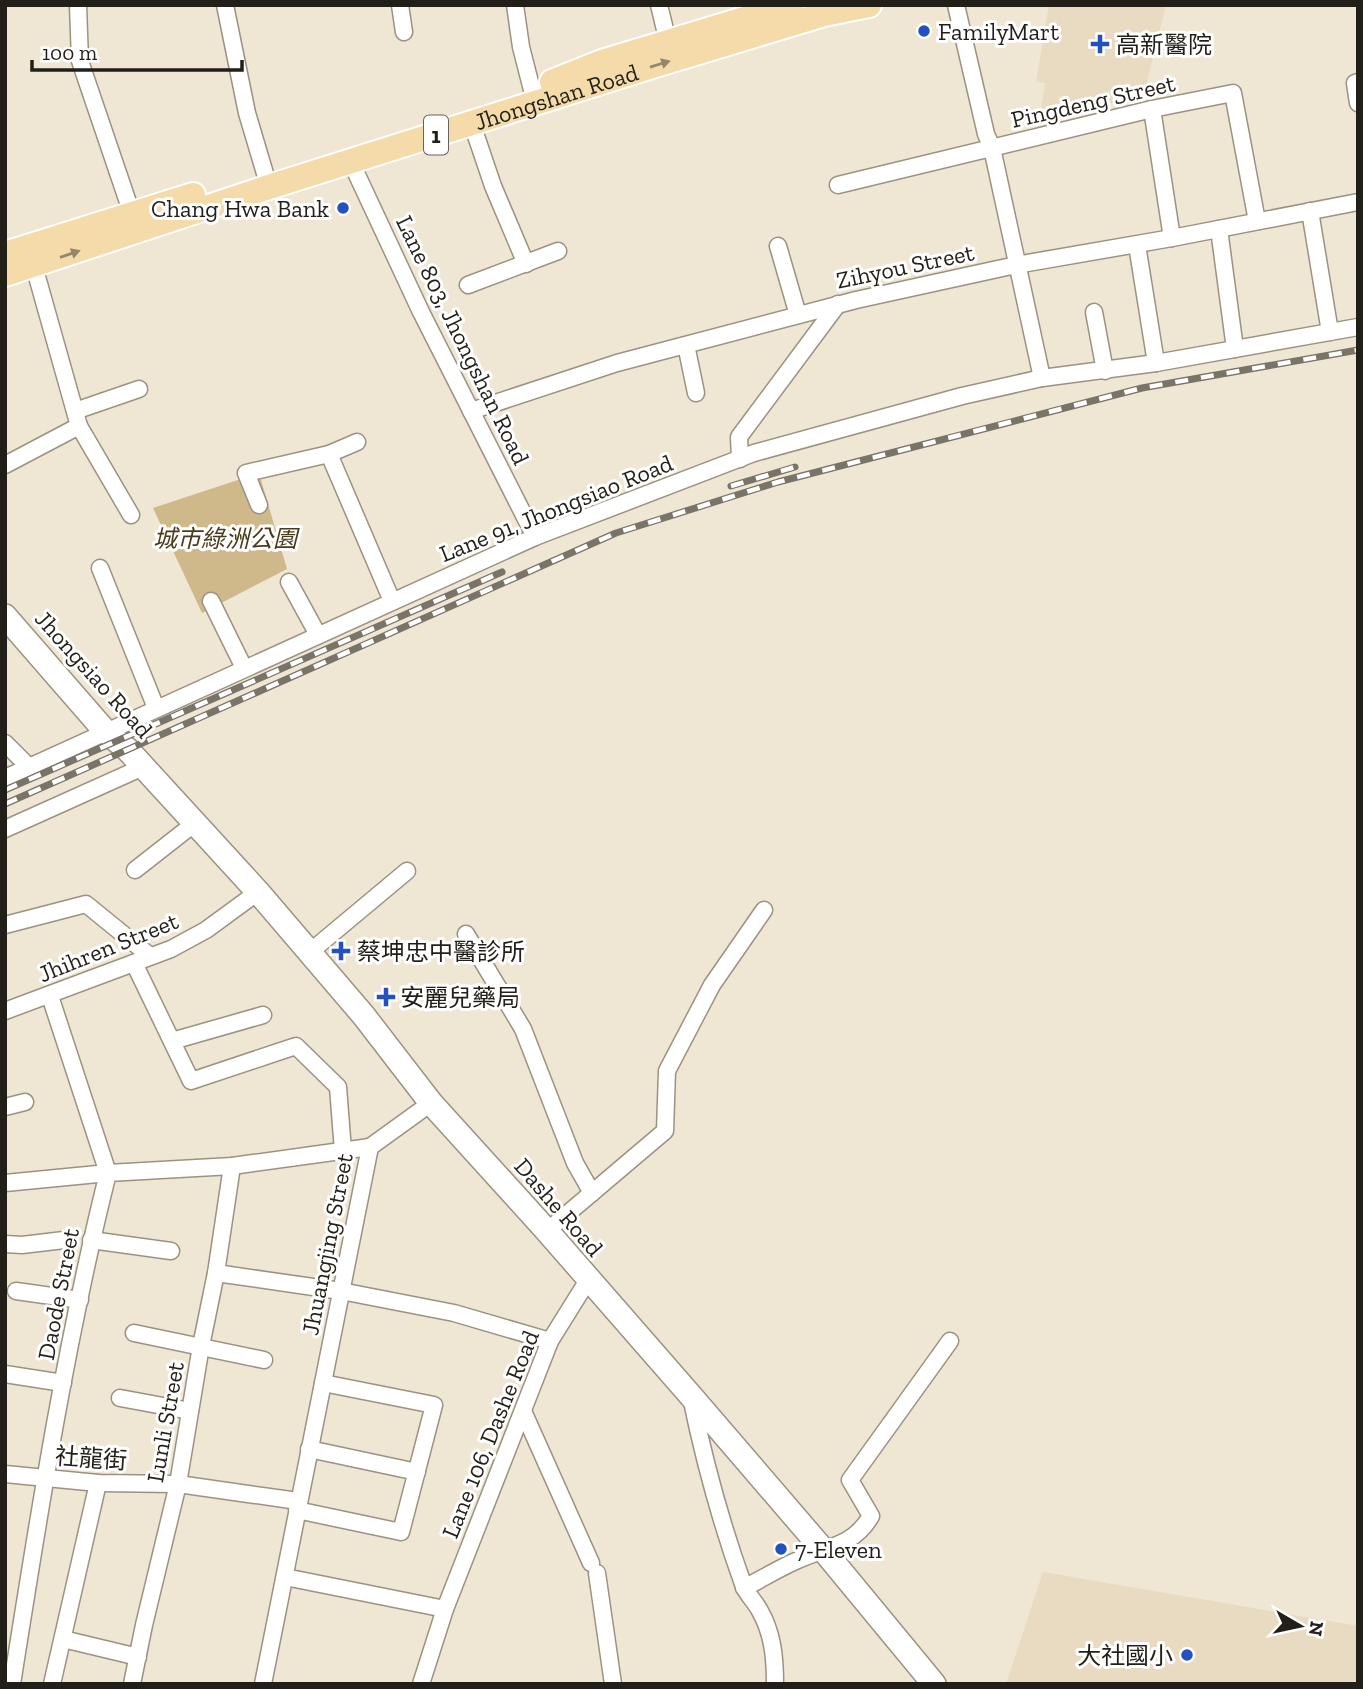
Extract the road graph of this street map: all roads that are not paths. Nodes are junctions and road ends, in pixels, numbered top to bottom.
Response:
1 (78, 5) edge
2 (225, 5) edge
3 (400, 5) edge
4 (515, 5) edge
5 (659, 5) edge
6 (791, 5) edge
7 (869, 5) edge
8 (956, 5) edge
9 (404, 32) dead end
10 (668, 42) junction
11 (1358, 82) edge
12 (532, 90) junction
13 (1358, 103) edge
14 (1152, 109) junction
15 (472, 124) junction
16 (992, 148) junction
17 (351, 162) junction
18 (267, 180) junction
19 (838, 185) dead end
20 (1358, 202) edge
21 (1310, 211) junction
22 (132, 214) junction
23 (1257, 221) junction
24 (1219, 229) junction
25 (1172, 239) junction
26 (1137, 245) junction
27 (778, 246) dead end
28 (558, 251) dead end
29 (5, 254) edge
30 (526, 264) junction
31 (1016, 265) junction
32 (34, 266) junction
33 (5, 274) edge
34 (468, 285) dead end
35 (838, 304) junction
36 (1094, 312) dead end
37 (798, 315) junction
38 (1358, 327) edge
39 (1330, 332) junction
40 (686, 345) junction
41 (1235, 349) junction
42 (1156, 363) junction
43 (1105, 371) junction
44 (1042, 378) junction
45 (139, 388) dead end
46 (696, 393) dead end
47 (471, 411) junction
48 (77, 419) junction
49 (357, 442) dead end
50 (329, 454) junction
51 (740, 459) junction
52 (5, 464) edge
53 (258, 505) dead end
54 (131, 515) dead end
55 (535, 537) junction
56 (100, 568) dead end
57 (289, 582) dead end
58 (211, 601) dead end
59 (392, 601) junction
60 (5, 616) edge
61 (318, 635) junction
62 (244, 668) junction
63 (156, 708) junction
64 (105, 731) junction
65 (5, 743) edge
66 (29, 767) junction
67 (143, 767) junction
68 (5, 778) edge
69 (195, 823) junction
70 (5, 829) edge
71 (135, 870) dead end
72 (407, 871) dead end
73 (258, 891) junction
74 (764, 910) dead end
75 (5, 925) edge
76 (466, 934) dead end
77 (310, 952) junction
78 (150, 956) junction
79 (134, 962) junction
80 (50, 996) junction
81 (5, 1010) edge
82 (263, 1015) dead end
83 (172, 1041) junction
84 (25, 1102) dead end
85 (431, 1103) junction
86 (5, 1107) edge
87 (370, 1147) junction
88 (343, 1151) junction
89 (232, 1166) junction
90 (108, 1173) junction
91 (5, 1183) edge
92 (592, 1193) junction
93 (547, 1231) junction
94 (64, 1240) dead end
95 (91, 1240) junction
96 (5, 1244) edge
97 (171, 1251) dead end
98 (216, 1273) junction
99 (588, 1280) junction
100 (16, 1291) dead end
101 (341, 1291) junction
102 (80, 1300) junction
103 (134, 1333) dead end
104 (550, 1341) junction
105 (950, 1341) dead end
106 (201, 1346) junction
107 (264, 1360) dead end
108 (5, 1374) edge
109 (63, 1383) junction
110 (323, 1383) junction
111 (691, 1396) junction
112 (120, 1398) dead end
113 (190, 1411) junction
114 (523, 1411) junction
115 (309, 1449) junction
116 (416, 1472) junction
117 (5, 1474) edge
118 (45, 1477) junction
119 (98, 1483) junction
120 (178, 1485) junction
121 (297, 1506) junction
122 (825, 1552) junction
123 (285, 1577) junction
124 (744, 1588) junction
125 (445, 1609) junction
126 (63, 1639) junction
127 (138, 1657) junction
128 (12, 1684) edge
129 (52, 1684) edge
130 (132, 1684) edge
131 (263, 1684) edge
132 (421, 1684) edge
133 (614, 1684) edge
134 (775, 1684) edge
135 (934, 1684) edge

1 - 22 street
2 - 18 street
3 - 9 street
4 - 12 street
5 - 10 street
6 - 10 main road, Jhongshan Road / 1
15 -> 7 main road, Jhongshan Road / 1
8 - 16 street
10 - 12 main road, Jhongshan Road / 1
11 - 13 street
12 - 18 main road, Jhongshan Road / 1
14 - 16 street, Pingdeng Street
14 - 23 street, Pingdeng Street
14 - 25 street
15 - 17 main road, Jhongshan Road / 1
15 - 30 street
16 - 19 street, Pingdeng Street
16 - 31 street
17 - 18 main road, Jhongshan Road / 1
17 - 47 street, Lane 803, Jhongshan Road
18 - 22 main road, Jhongshan Road / 1
32 -> 18 main road, Jhongshan Road / 1
20 - 21 street, Zihyou Street
21 - 23 street, Zihyou Street
21 - 39 street
22 - 29 main road, Jhongshan Road / 1
23 - 24 street, Zihyou Street
24 - 25 street, Zihyou Street
24 - 41 street
25 - 26 street, Zihyou Street
26 - 31 street, Zihyou Street
26 - 42 street
27 - 37 street
28 - 30 street
30 - 34 street
31 - 35 street, Zihyou Street
31 - 44 street
32 - 33 main road, Jhongshan Road / 1
32 - 48 street
35 - 37 street, Zihyou Street
35 - 51 street
36 - 43 street
37 - 40 street, Zihyou Street
38 - 39 street, Lane 91, Jhongsiao Road
39 - 41 street, Lane 91, Jhongsiao Road
40 - 46 street
40 - 47 street, Zihyou Street
41 - 42 street, Lane 91, Jhongsiao Road
42 - 43 street, Lane 91, Jhongsiao Road
43 - 44 street, Lane 91, Jhongsiao Road
44 - 51 street, Lane 91, Jhongsiao Road
45 - 48 street
47 - 55 street, Lane 803, Jhongshan Road
48 - 52 street
48 - 54 street
49 - 50 street
50 - 53 street
50 - 59 street
51 - 55 street, Lane 91, Jhongsiao Road
55 - 59 street, Lane 91, Jhongsiao Road
56 - 63 street
57 - 61 street
58 - 62 street
59 - 61 street, Lane 91, Jhongsiao Road
60 - 64 street, Jhongsiao Road
61 - 62 street, Lane 91, Jhongsiao Road
62 - 63 street, Lane 91, Jhongsiao Road
63 - 64 street, Lane 91, Jhongsiao Road
64 - 66 street, Lane 91, Jhongsiao Road
64 - 67 street, Jhongsiao Road
65 - 66 street
66 - 68 street, Lane 91, Jhongsiao Road
67 - 69 street, Dashe Road
67 - 70 street
69 - 71 street
69 - 73 street, Dashe Road
72 - 77 street
73 - 77 street, Dashe Road
73 - 78 street, Jhihren Street
74 - 92 street
75 - 78 street
76 - 92 street
77 - 85 street, Dashe Road
78 - 79 street, Jhihren Street
79 - 80 street, Jhihren Street
79 - 83 street
80 - 81 street, Jhihren Street
80 - 90 street
82 - 83 street
83 - 88 street
84 - 86 street
85 - 87 street, Jhuangjing Street
85 - 93 street, Dashe Road
87 - 88 street
87 - 101 street, Jhuangjing Street
88 - 89 street
89 - 90 street
89 - 98 street, Lunli Street
90 - 91 street
90 - 95 street, Daode Street
92 - 93 street
93 - 99 street, Dashe Road
94 - 96 street
95 - 97 street
95 - 102 street, Daode Street
98 - 101 street
98 - 106 street, Lunli Street
99 - 104 street, Lane 106, Dashe Road
99 - 111 street, Dashe Road
100 - 102 street
101 - 104 street
101 - 110 street, Jhuangjing Street
102 - 109 street, Daode Street
103 - 106 street
104 - 114 street, Lane 106, Dashe Road
105 - 122 street
106 - 107 street
106 - 113 street, Lunli Street
108 - 109 street
109 - 118 street, Daode Street
110 - 115 street, Jhuangjing Street
110 - 116 street
111 - 122 street, Dashe Road
111 - 124 street
112 - 113 street
113 - 120 street, Lunli Street
114 - 125 street, Lane 106, Dashe Road
114 - 133 street
115 - 116 street
115 - 121 street, Jhuangjing Street
116 - 121 street, 社龍街
117 - 118 street, 社龍街
118 - 119 street, 社龍街
118 - 128 street, Daode Street
119 - 120 street, 社龍街
119 - 126 street
120 - 121 street, 社龍街
120 - 127 street, Lunli Street
121 - 123 street, Jhuangjing Street
122 - 124 street
122 - 135 street, Dashe Road
123 - 125 street
123 - 131 street, Jhuangjing Street
124 - 134 street
125 - 132 street, Lane 106, Dashe Road
126 - 127 street
126 - 129 street
127 - 130 street, Lunli Street

